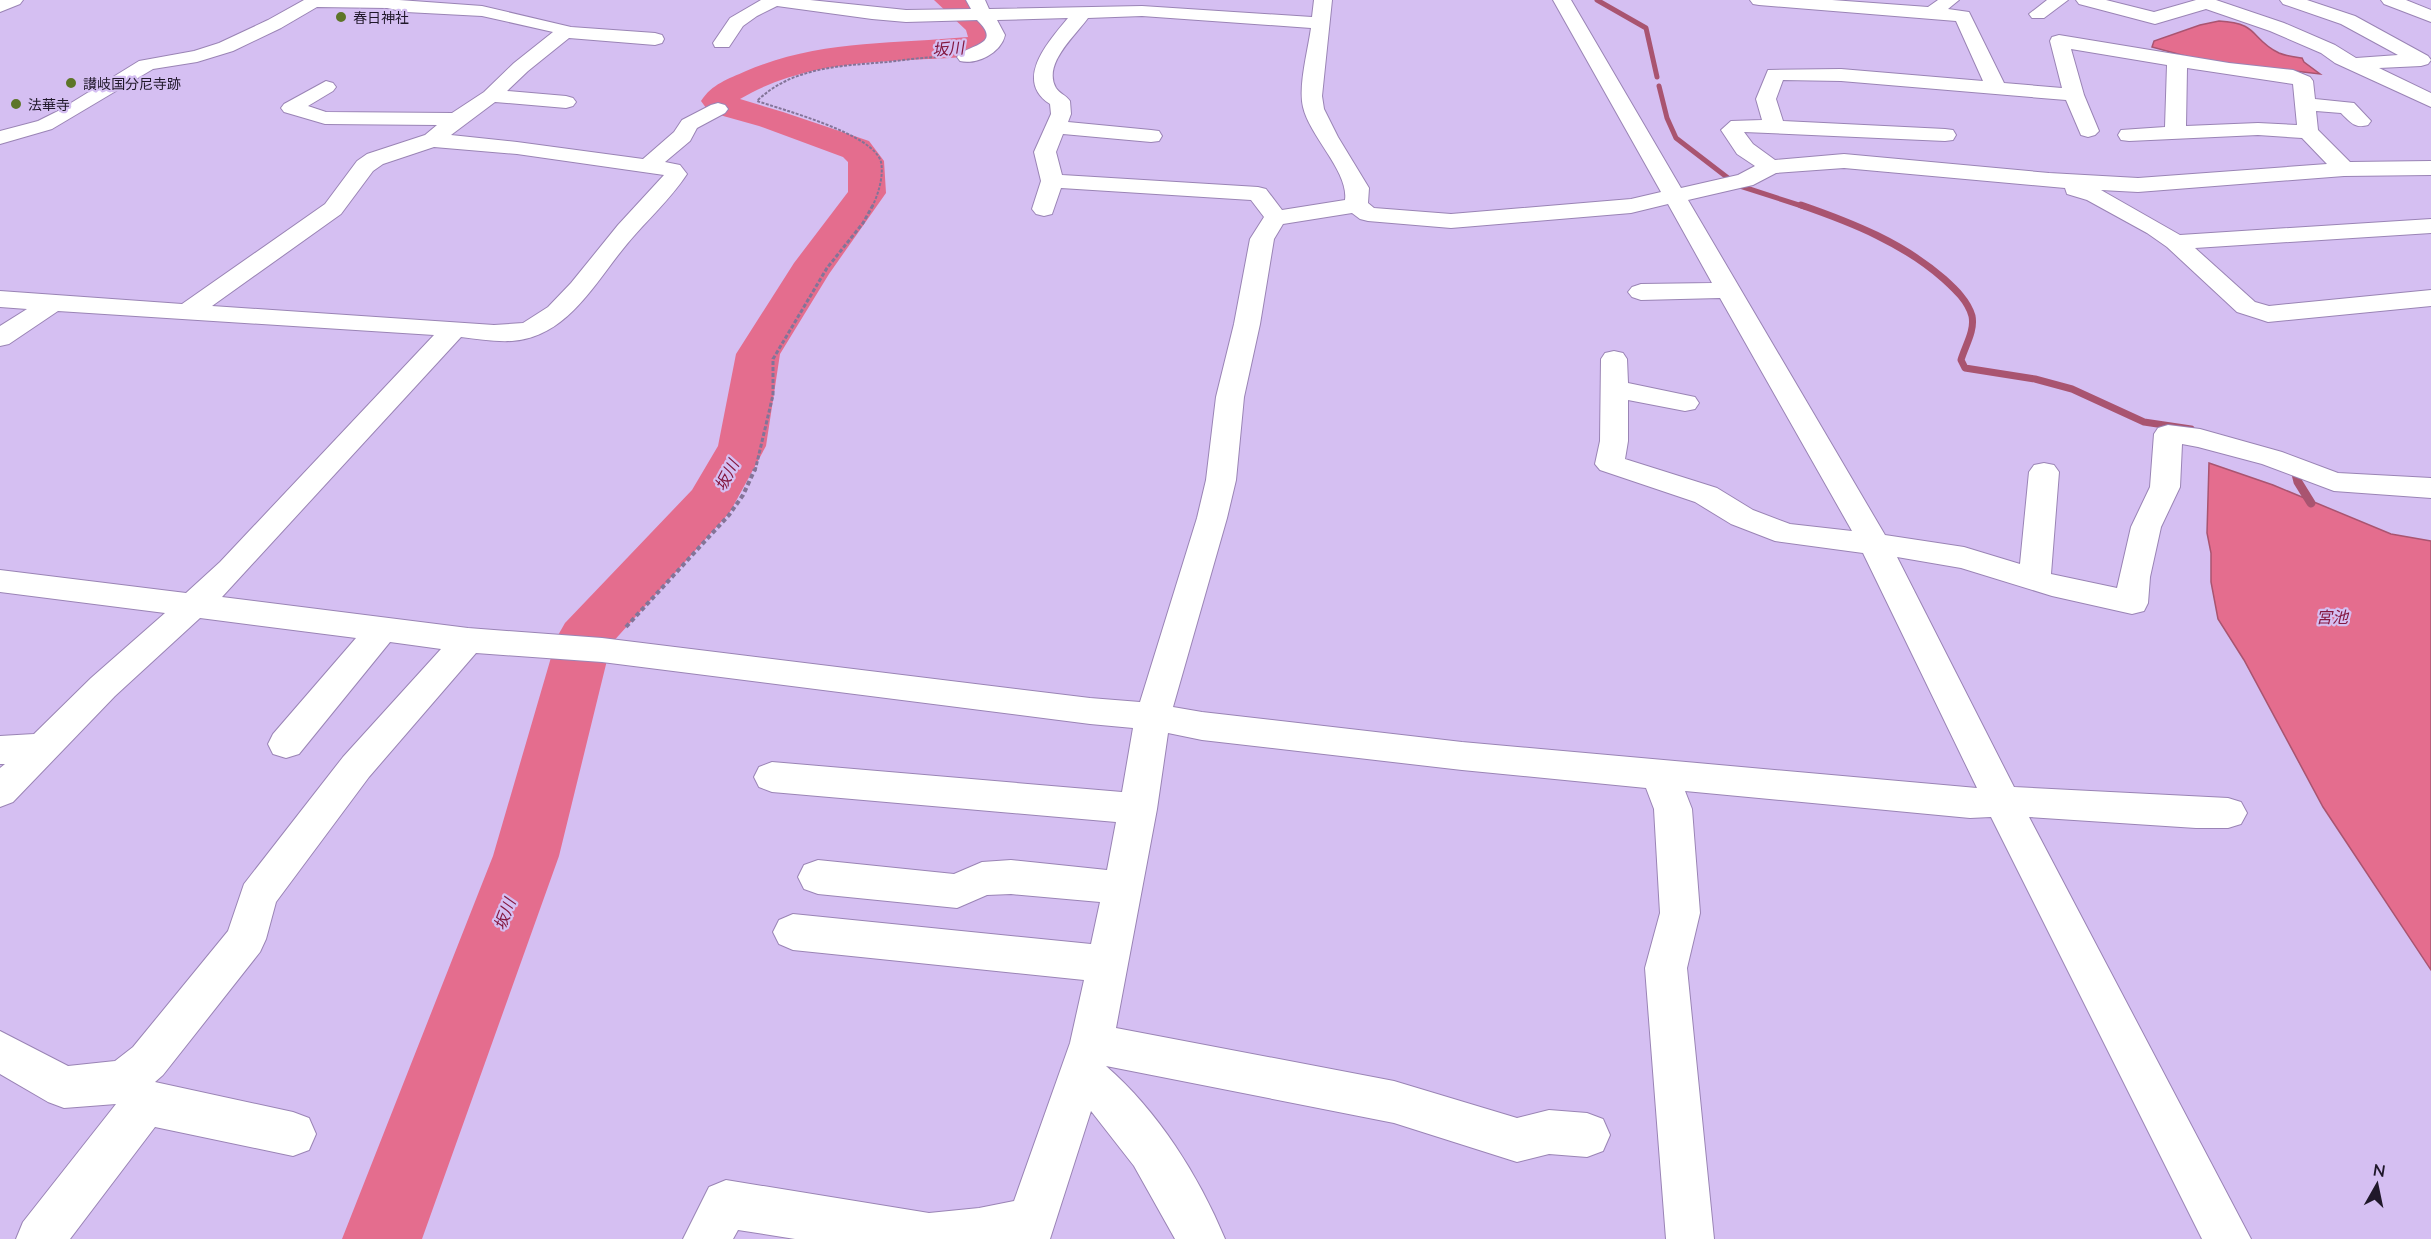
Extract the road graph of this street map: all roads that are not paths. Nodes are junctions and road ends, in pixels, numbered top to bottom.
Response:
1 (772, 0) edge
2 (1562, 0) edge
3 (1759, 0) edge
4 (1790, 0) edge
5 (1950, 0) edge
6 (2059, 0) edge
7 (2085, 0) edge
8 (2289, 0) edge
9 (2390, 0) edge
10 (314, 1) edge
11 (2198, 2) edge
12 (822, 3) edge
13 (859, 6) edge
14 (1061, 8) edge
15 (971, 11) edge
16 (1323, 12) edge
17 (1935, 13) junction
18 (2038, 14) dead end
19 (2431, 16) edge
20 (2431, 22) edge
21 (704, 28) dead end
22 (566, 32) junction
23 (2431, 35) edge
24 (655, 39) dead end
25 (967, 57) road end
26 (2177, 60) junction
27 (2352, 64) junction
28 (326, 87) dead end
29 (1996, 88) junction
30 (2074, 95) junction
31 (491, 96) junction
32 (2428, 97) edge
33 (566, 102) dead end
34 (2306, 104) junction
35 (718, 109) dead end
36 (457, 119) junction
37 (2361, 121) dead end
38 (1774, 126) junction
39 (1055, 127) junction
40 (2088, 131) dead end
41 (2308, 132) junction
42 (2175, 133) junction
43 (1945, 135) dead end
44 (2128, 135) dead end
45 (1151, 136) dead end
46 (0, 138) edge
47 (433, 140) junction
48 (647, 167) junction
49 (1771, 167) junction
50 (2431, 168) edge
51 (2344, 169) junction
52 (2049, 180) junction
53 (1052, 181) junction
54 (1356, 205) junction
55 (1682, 207) junction
56 (1044, 209) dead end
57 (1276, 218) junction
58 (2431, 226) edge
59 (2175, 242) junction
60 (1728, 290) junction
61 (1641, 292) dead end
62 (2431, 298) edge
63 (0, 299) edge
64 (54, 303) junction
65 (188, 312) junction
66 (455, 329) junction
67 (0, 338) edge
68 (1614, 359) dead end
69 (1614, 389) junction
70 (1685, 403) dead end
71 (2044, 472) dead end
72 (2431, 488) edge
73 (1875, 545) junction
74 (2035, 579) junction
75 (0, 580) edge
76 (194, 604) junction
77 (382, 629) junction
78 (468, 640) junction
79 (1153, 716) junction
80 (286, 744) dead end
81 (42, 748) junction
82 (0, 750) edge
83 (1660, 774) junction
84 (772, 777) dead end
85 (0, 792) edge
86 (2002, 801) junction
87 (1138, 809) junction
88 (2228, 813) dead end
89 (818, 877) dead end
90 (1123, 888) junction
91 (793, 932) dead end
92 (1107, 964) junction
93 (0, 1051) edge
94 (1087, 1058) junction
95 (135, 1092) junction
96 (293, 1134) dead end
97 (1587, 1135) dead end
98 (1028, 1230) edge
99 (40, 1239) edge
100 (707, 1239) edge
101 (1202, 1239) edge
102 (1690, 1239) edge
103 (2226, 1239) edge

1 - 12 street
1 - 21 street
2 - 55 street
3 - 4 street
4 - 17 street
5 - 17 street
6 - 18 street
7 - 11 street
8 - 27 street
9 - 19 street
10 - 22 street
10 - 46 street
11 - 27 street
12 - 13 street
13 - 15 street
14 - 15 street
14 - 16 street
14 - 39 street
15 - 25 street
16 - 54 street
17 - 29 street
20 - 23 street
22 - 24 street
22 - 31 street
26 - 30 street
26 - 34 street
26 - 42 street
27 - 32 street
28 - 36 street
29 - 30 street
29 - 38 street
30 - 40 street
31 - 33 street
31 - 36 street
34 - 37 street
34 - 41 street
35 - 48 street
36 - 47 street
38 - 43 street
38 - 49 street
39 - 45 street
39 - 53 street
41 - 42 street
41 - 51 street
42 - 44 street
47 - 48 street
47 - 65 street
48 - 66 street
49 - 52 street
49 - 55 street
50 - 51 street
51 - 52 street
52 - 59 street
53 - 56 street
53 - 57 street
54 - 55 street
54 - 57 street
55 - 60 street
57 - 79 street
58 - 59 street
59 - 62 street
60 - 61 street
60 - 73 street
63 - 64 street
64 - 65 street
64 - 67 street
65 - 66 street
66 - 76 street
68 - 69 street
69 - 70 street
69 - 73 street
71 - 74 street
72 - 74 street
73 - 74 street
73 - 86 street
75 - 76 street
76 - 77 street
76 - 81 street
77 - 78 street
77 - 80 street
78 - 79 street
78 - 95 street
79 - 83 street
79 - 87 street
81 - 82 street
81 - 85 street
83 - 86 street
83 - 102 street
84 - 87 street
86 - 88 street
86 - 103 street
87 - 90 street
89 - 90 street
90 - 92 street
91 - 92 street
92 - 94 street
93 - 95 street
94 - 97 street
94 - 98 street
94 - 101 street
95 - 96 street
95 - 99 street
98 - 100 street

